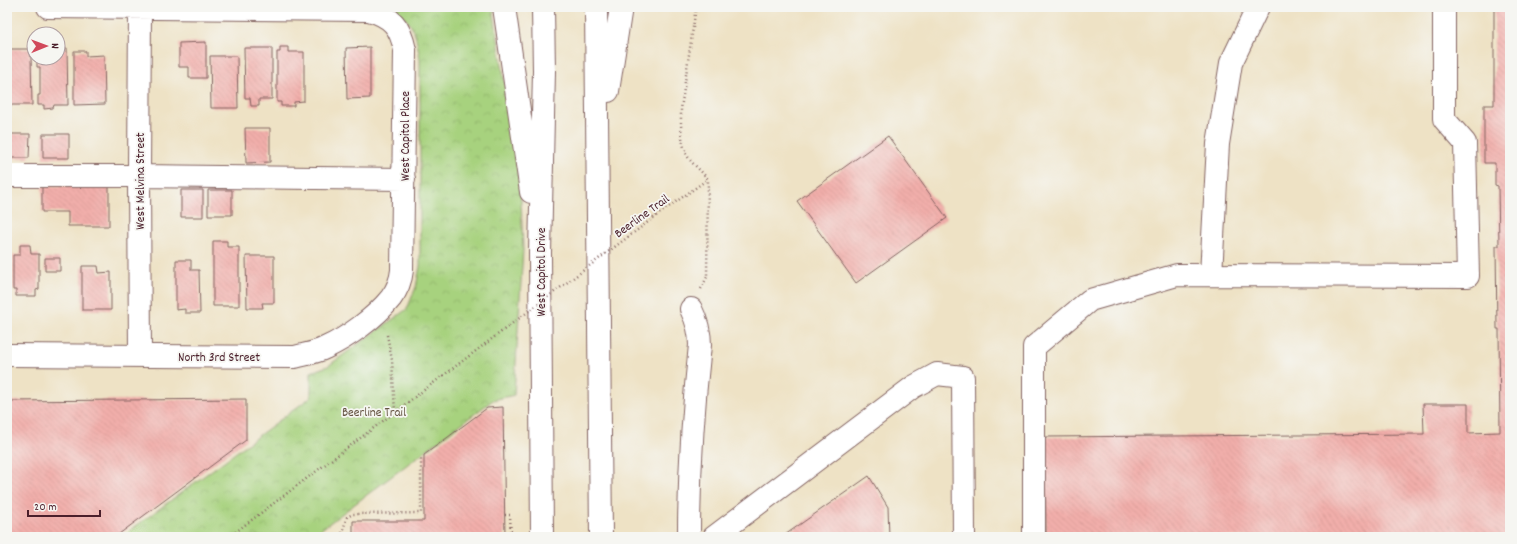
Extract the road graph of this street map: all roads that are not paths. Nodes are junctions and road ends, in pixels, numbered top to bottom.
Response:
1 (48, 7) edge
2 (140, 7) edge
3 (504, 7) edge
4 (543, 7) edge
5 (596, 7) edge
6 (621, 7) edge
7 (1258, 7) edge
8 (1444, 7) edge
9 (370, 8) edge
10 (598, 153) junction
11 (7, 176) edge
12 (138, 176) junction
13 (404, 179) junction
14 (540, 253) junction
15 (1211, 275) junction
16 (401, 280) joint
17 (691, 310) road end
18 (7, 355) edge
19 (140, 356) junction
20 (542, 537) edge
21 (601, 537) edge
22 (689, 537) edge
23 (714, 537) edge
24 (964, 537) edge
25 (1034, 537) edge

1 - 2 street
2 - 9 street
2 - 12 street, West Melvina Street
3 - 14 street
4 - 14 street, West Capitol Drive
5 - 10 street
6 - 10 street
7 - 15 street
8 - 15 street
9 - 13 street, West Capitol Place
10 - 21 street
11 - 12 street
12 - 13 street
12 - 19 street, West Melvina Street
13 - 16 street, West Capitol Place
14 - 20 street, West Capitol Drive
15 - 25 street
16 - 19 street, North 3rd Street
17 - 22 street
18 - 19 street, North 3rd Street
23 - 24 street

